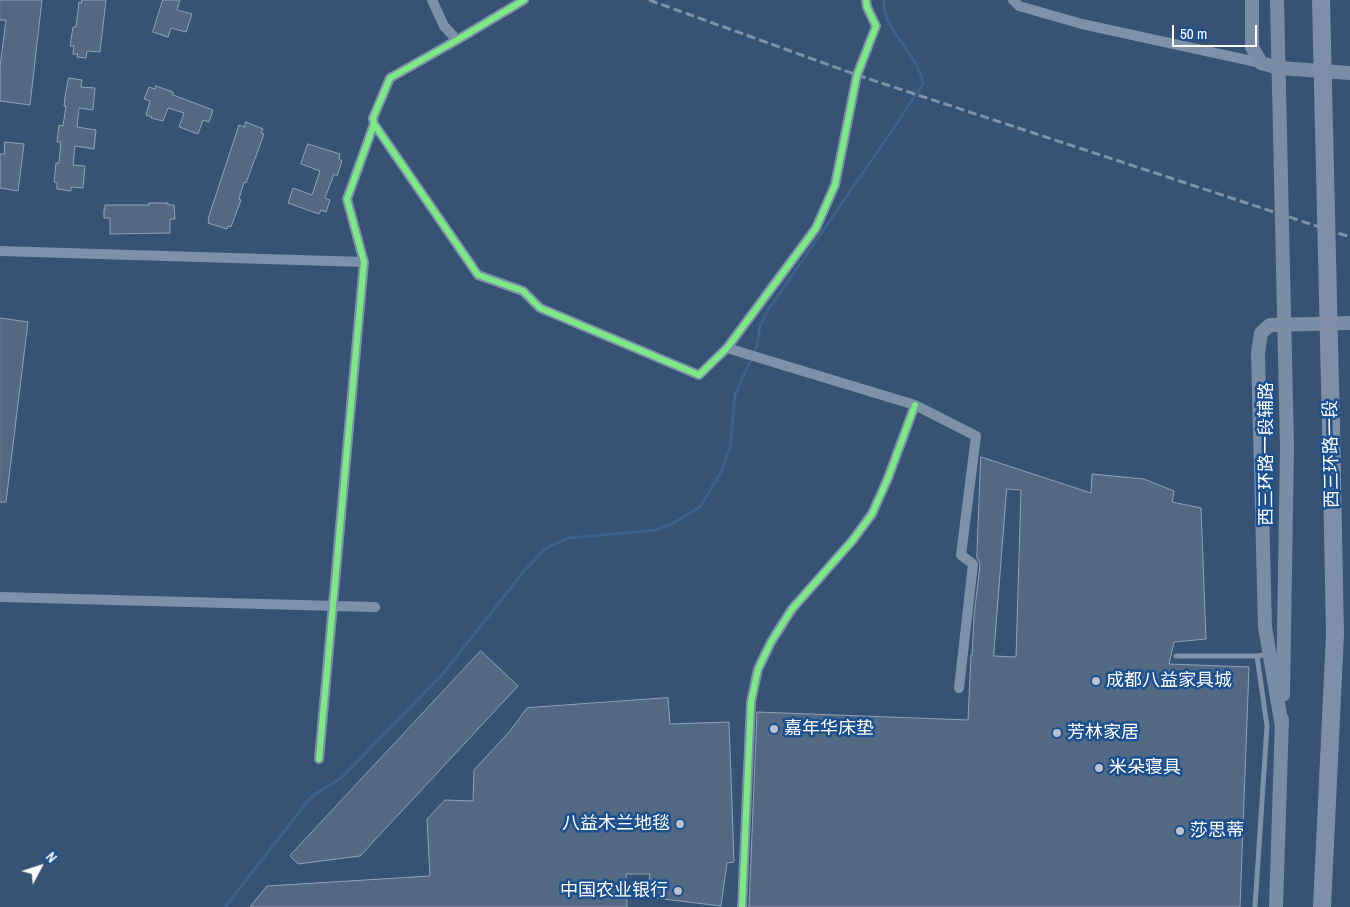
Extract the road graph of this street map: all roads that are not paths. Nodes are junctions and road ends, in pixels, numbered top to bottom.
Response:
1 (432, 0) edge
2 (524, 0) edge
3 (866, 0) edge
4 (1013, 0) edge
5 (1252, 0) edge
6 (1276, 0) edge
7 (1321, 0) edge
8 (457, 40) junction
9 (1261, 63) junction
10 (1350, 73) edge
11 (374, 124) junction
12 (0, 251) edge
13 (364, 262) junction
14 (1350, 323) edge
15 (727, 348) junction
16 (915, 405) junction
17 (0, 597) edge
18 (333, 606) junction
19 (376, 607) dead end
20 (1263, 655) junction
21 (1176, 656) dead end
22 (960, 688) dead end
23 (1282, 727) junction
24 (319, 759) dead end
25 (742, 907) edge
26 (1255, 907) edge
27 (1276, 907) edge
28 (1322, 907) edge

1 - 8 street
2 - 8 street
3 - 15 street
4 - 9 street
5 - 9 main road
6 - 23 main road, 西三环路一段辅路, bridge
7 - 28 highway, 西三环路一段, bridge
8 - 11 street
9 - 10 main road
11 - 13 street
11 - 15 street
12 - 13 street
13 - 18 street
14 - 20 main road
15 - 16 street
16 - 22 street
16 - 25 street
17 - 18 street
18 - 19 street
18 - 24 street
20 - 21 lane
20 - 23 main road
20 - 26 lane
23 - 27 main road, 西三环路一段辅路

